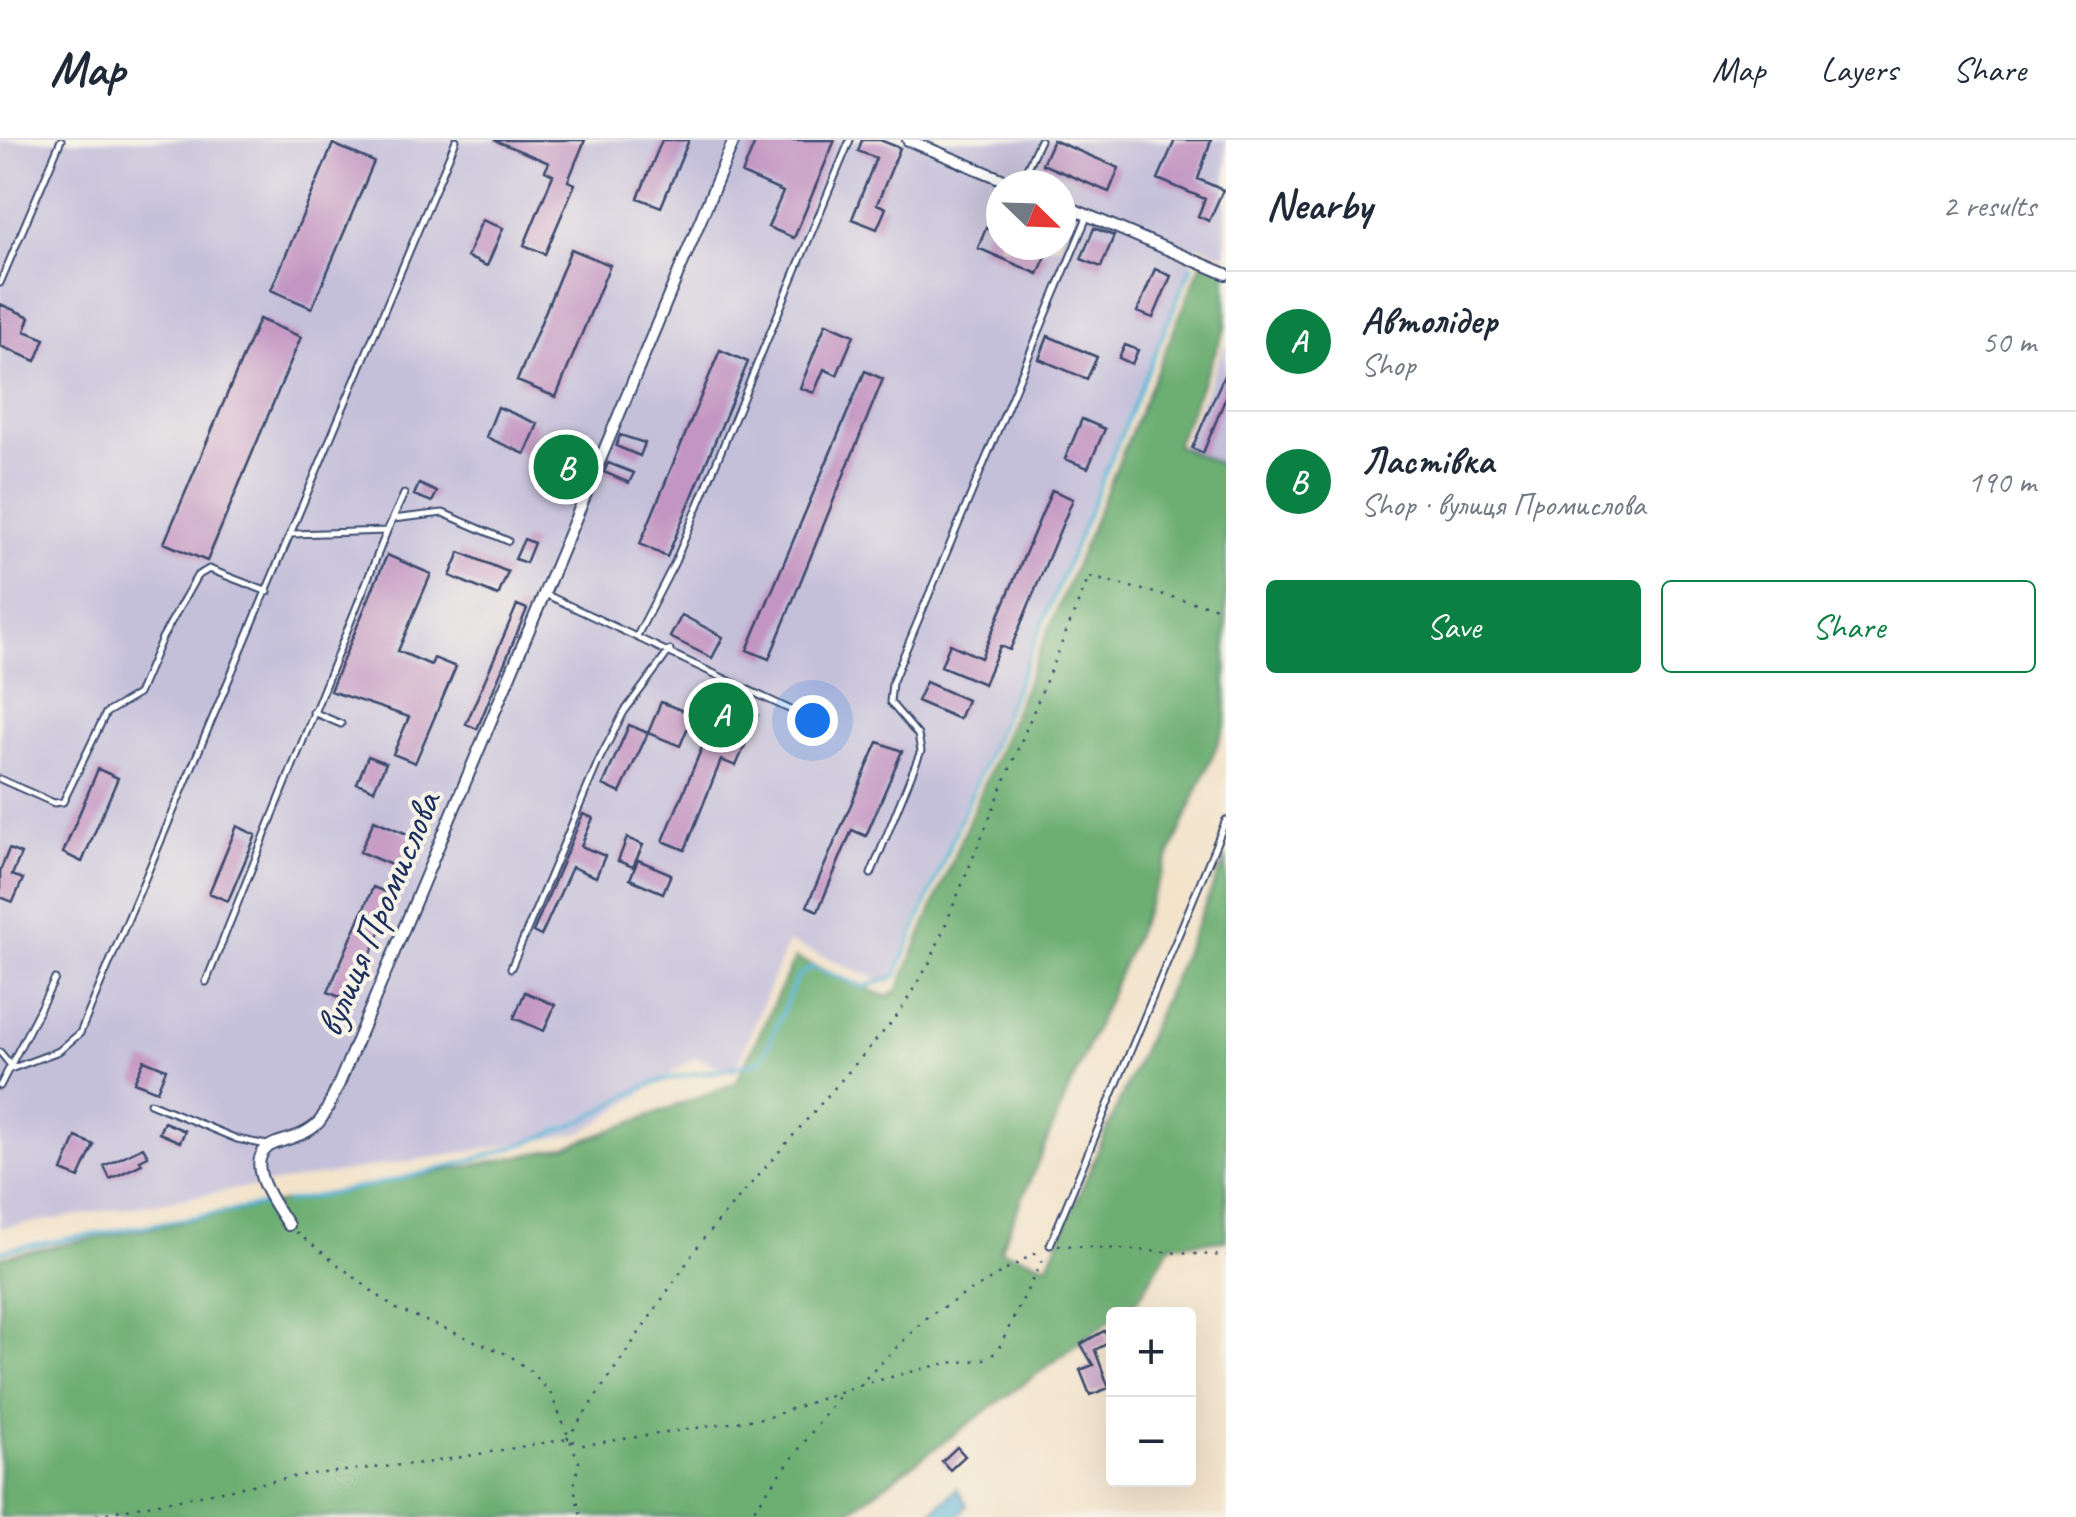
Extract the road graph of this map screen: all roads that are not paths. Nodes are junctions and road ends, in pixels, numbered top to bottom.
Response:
1 (60, 140) edge
2 (456, 140) edge
3 (734, 140) edge
4 (850, 140) edge
5 (908, 140) edge
6 (1040, 140) edge
7 (1025, 170) edge
8 (986, 172) edge
9 (1076, 210) edge
10 (1088, 215) junction
11 (1225, 272) edge
12 (0, 282) edge
13 (404, 494) dead end
14 (392, 520) junction
15 (388, 530) junction
16 (292, 534) junction
17 (508, 541) dead end
18 (268, 592) junction
19 (544, 594) junction
20 (638, 634) junction
21 (670, 650) junction
22 (792, 710) dead end
23 (312, 712) junction
24 (340, 724) dead end
25 (0, 779) edge
26 (1226, 820) edge
27 (871, 874) dead end
28 (511, 968) dead end
29 (55, 978) dead end
30 (206, 982) dead end
31 (0, 1052) edge
32 (13, 1068) junction
33 (0, 1086) edge
34 (150, 1103) dead end
35 (270, 1146) junction
36 (288, 1225) road end
37 (1050, 1245) road end

1 - 12 lane
2 - 16 lane
3 - 19 street, вулиця Промислова
4 - 20 lane
5 - 8 street
6 - 7 lane
9 - 10 street
10 - 11 street
10 - 27 lane
13 - 14 lane
14 - 15 lane
14 - 17 lane
15 - 16 lane
15 - 23 lane
16 - 18 lane
18 - 25 lane
18 - 32 lane
19 - 20 lane
19 - 35 street, вулиця Промислова
20 - 21 lane
21 - 22 lane
21 - 28 lane
23 - 24 lane
23 - 30 lane
26 - 37 lane
29 - 32 lane
31 - 32 lane
32 - 33 lane
34 - 35 lane
35 - 36 street

